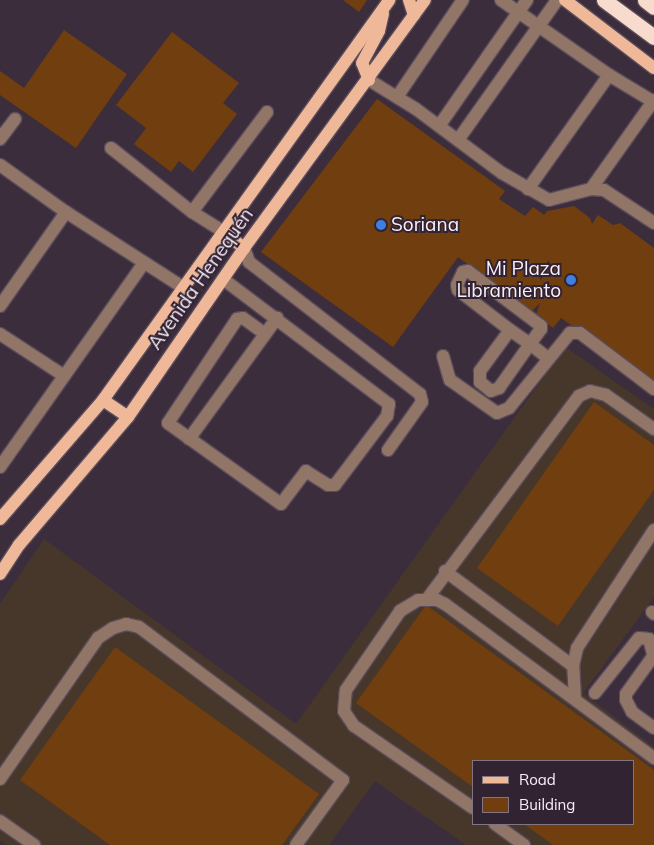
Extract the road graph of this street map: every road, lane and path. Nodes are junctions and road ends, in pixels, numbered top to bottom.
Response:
1 (409, 0) edge
2 (425, 0) edge
3 (463, 0) edge
4 (501, 0) edge
5 (527, 0) edge
6 (557, 0) edge
7 (565, 0) edge
8 (604, 0) edge
9 (645, 0) edge
10 (386, 4) edge
11 (654, 7) edge
12 (519, 12) junction
13 (414, 15) junction
14 (538, 26) junction
15 (654, 36) edge
16 (654, 68) edge
17 (609, 75) junction
18 (369, 80) junction
19 (397, 97) junction
20 (654, 101) edge
21 (267, 112) dead end
22 (15, 119) dead end
23 (438, 126) junction
24 (0, 139) edge
25 (458, 140) junction
26 (111, 148) dead end
27 (0, 165) edge
28 (528, 189) junction
29 (591, 189) junction
30 (66, 212) junction
31 (192, 212) junction
32 (654, 223) edge
33 (224, 232) junction
34 (244, 248) junction
35 (143, 264) junction
36 (223, 279) junction
37 (184, 288) junction
38 (0, 306) edge
39 (277, 318) junction
40 (510, 330) junction
41 (0, 334) edge
42 (265, 334) junction
43 (530, 344) junction
44 (444, 356) dead end
45 (548, 358) junction
46 (63, 375) junction
47 (654, 389) edge
48 (103, 400) junction
49 (128, 417) junction
50 (654, 429) edge
51 (189, 439) junction
52 (388, 450) dead end
53 (0, 467) edge
54 (0, 519) edge
55 (654, 530) edge
56 (445, 571) junction
57 (0, 574) edge
58 (427, 600) junction
59 (653, 655) edge
60 (573, 666) junction
61 (595, 693) dead end
62 (575, 699) junction
63 (654, 728) edge
64 (654, 758) edge
65 (0, 779) edge
66 (472, 807) edge
67 (0, 821) edge
68 (496, 825) edge
69 (34, 845) edge
70 (296, 845) edge
71 (524, 845) edge

1 - 13 main road
2 - 13 main road, Avenida Henequén
3 - 19 street
4 - 12 street
5 - 12 street
6 - 14 street
7 - 16 main road
8 - 15 highway
9 - 11 highway
10 - 18 main road
10 - 33 main road, Avenida Henequén
12 - 14 street
12 - 23 street
13 - 18 main road, Avenida Henequén
14 - 17 street
14 - 25 street
17 - 20 street
17 - 28 street
18 - 19 street
18 - 34 main road, Avenida Henequén
19 - 23 street
20 - 29 street
21 - 31 street
22 - 24 street
23 - 25 street
25 - 28 street
26 - 31 street
27 - 30 street
28 - 29 street
29 - 32 street
30 - 35 street
30 - 38 street
31 - 33 street
33 - 34 main road
33 - 37 main road, Avenida Henequén
34 - 36 main road, Avenida Henequén
34 - 52 street
35 - 37 street
35 - 46 street
36 - 39 street
36 - 49 main road, Avenida Henequén
37 - 48 main road, Avenida Henequén
39 - 42 street
39 - 51 street
40 - 43 street
40 - 43 street
40 - 43 street
41 - 46 street
42 - 51 street
42 - 51 street
43 - 45 street
44 - 45 street
45 - 47 street
46 - 53 street
48 - 49 main road
48 - 54 main road, Avenida Henequén
49 - 57 main road, Avenida Henequén
50 - 56 street
55 - 60 street
56 - 58 street
56 - 60 street
58 - 62 street
58 - 66 street
59 - 61 street
59 - 63 street
60 - 62 street
62 - 64 street
65 - 70 street
67 - 69 street
68 - 71 street

